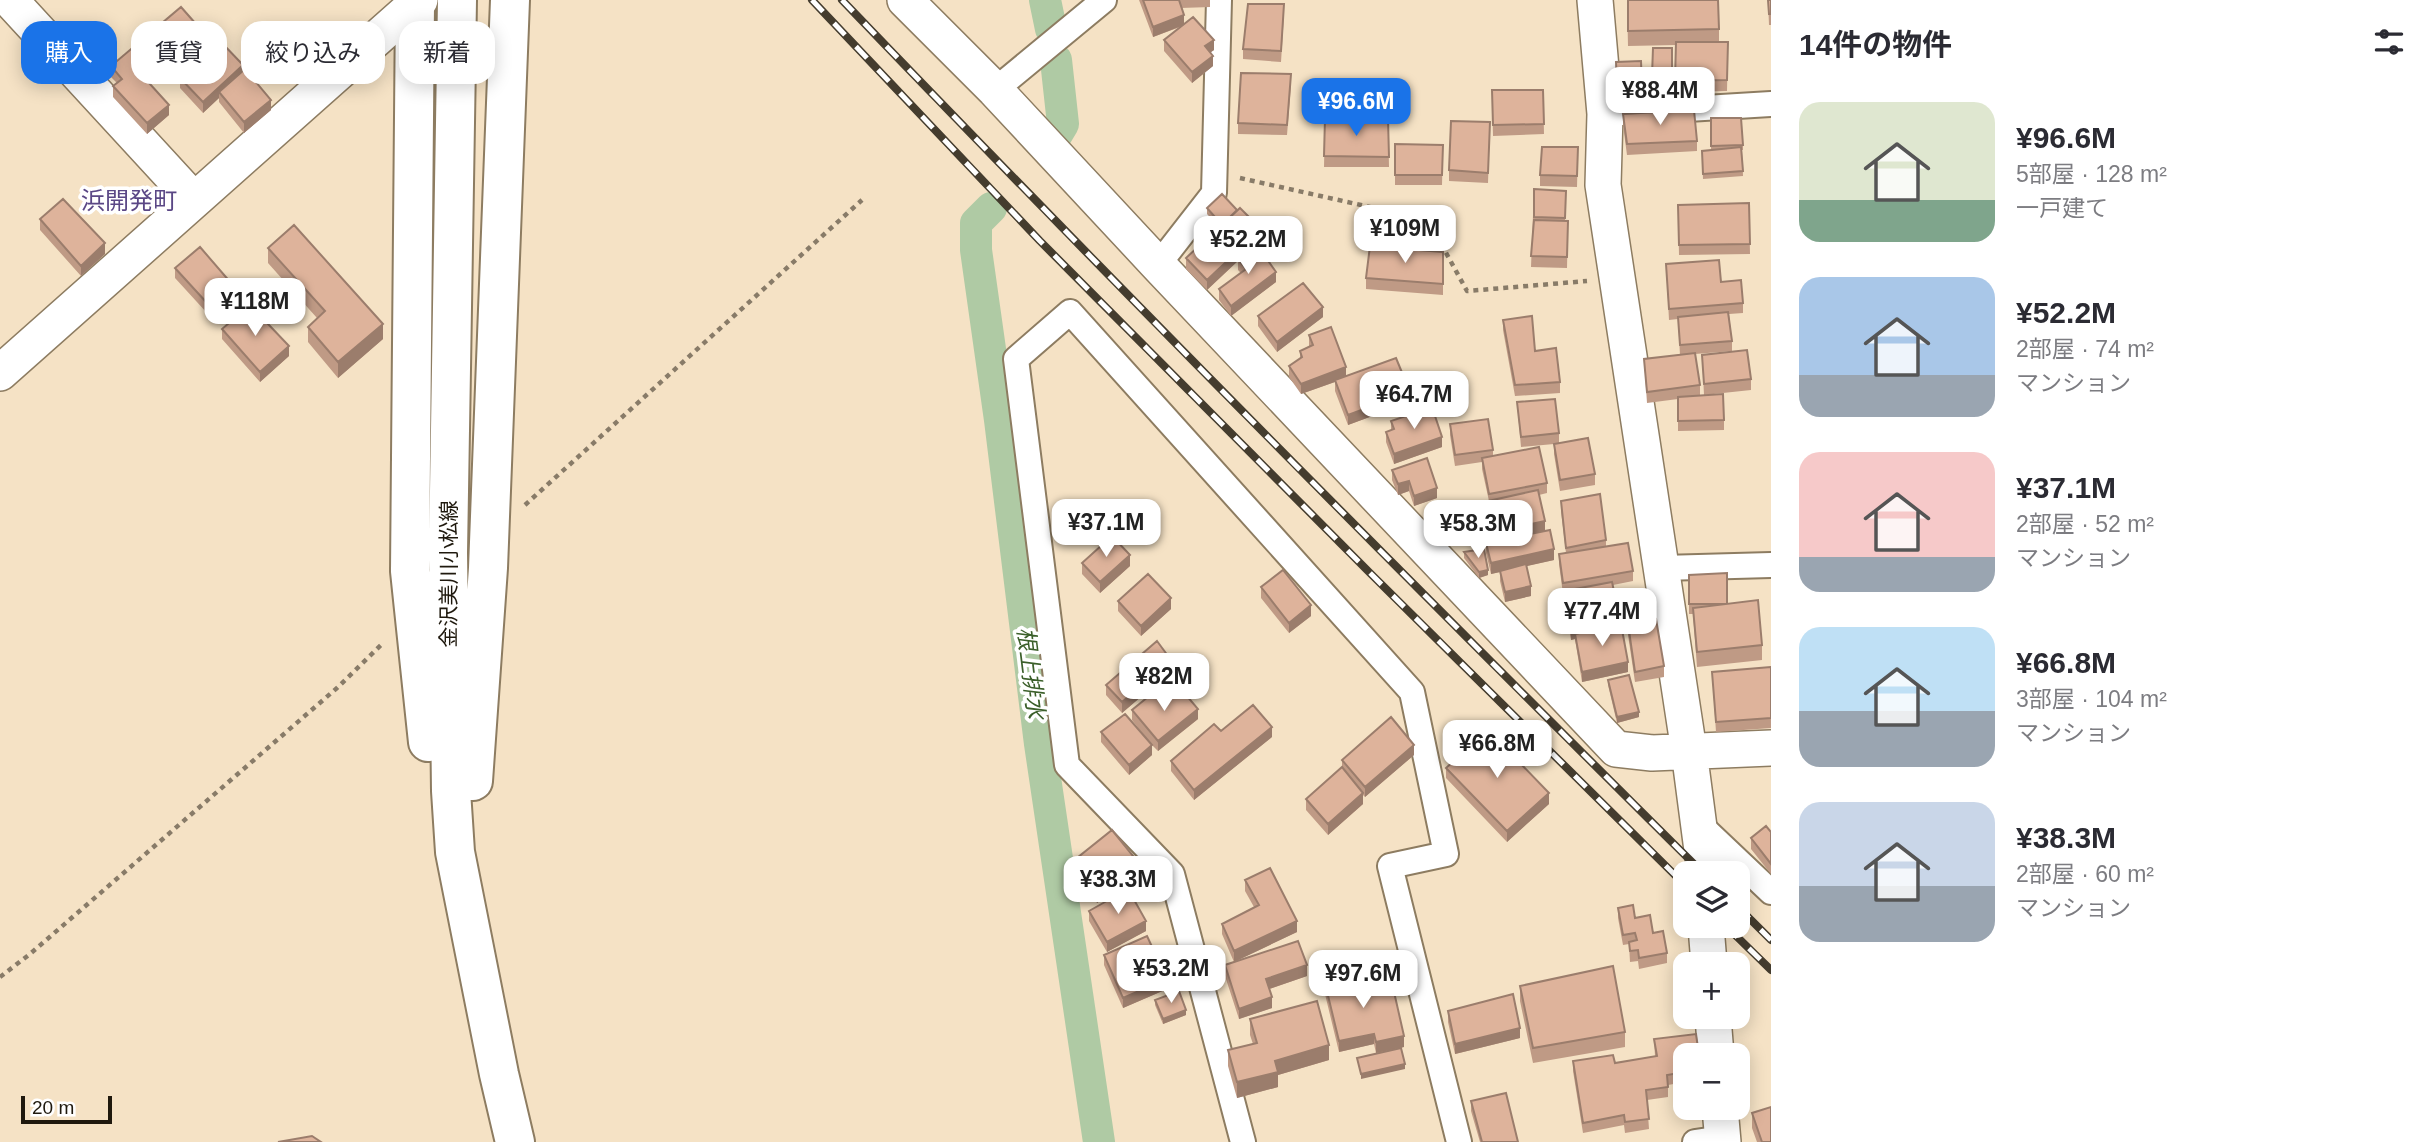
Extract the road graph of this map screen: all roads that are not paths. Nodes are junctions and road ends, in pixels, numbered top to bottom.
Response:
1 (10, 0) edge
2 (457, 0) edge
3 (509, 0) edge
4 (905, 0) edge
5 (1104, 0) edge
6 (1220, 0) edge
7 (1595, 0) edge
8 (417, 1) edge
9 (995, 90) junction
10 (1771, 104) edge
11 (1605, 114) junction
12 (194, 199) junction
13 (1157, 265) junction
14 (0, 373) edge
15 (1771, 565) edge
16 (1662, 568) junction
17 (1771, 748) edge
18 (1689, 751) junction
19 (1698, 823) junction
20 (454, 852) junction
21 (1703, 861) edge
22 (1771, 891) edge
23 (515, 1142) edge
24 (1243, 1142) edge
25 (1459, 1142) edge

1 - 12 street
2 - 20 main road, 金沢美川小松線
3 - 20 main road
4 - 9 street
5 - 9 street
6 - 13 street
7 - 11 street
8 - 12 street
8 - 20 main road
9 - 13 street
10 - 11 street
11 - 16 street
12 - 14 street
13 - 18 street
15 - 16 street
16 - 18 street
17 - 18 street
18 - 19 street
19 - 21 street
19 - 22 street
20 - 23 main road, 金沢美川小松線
24 - 25 street

